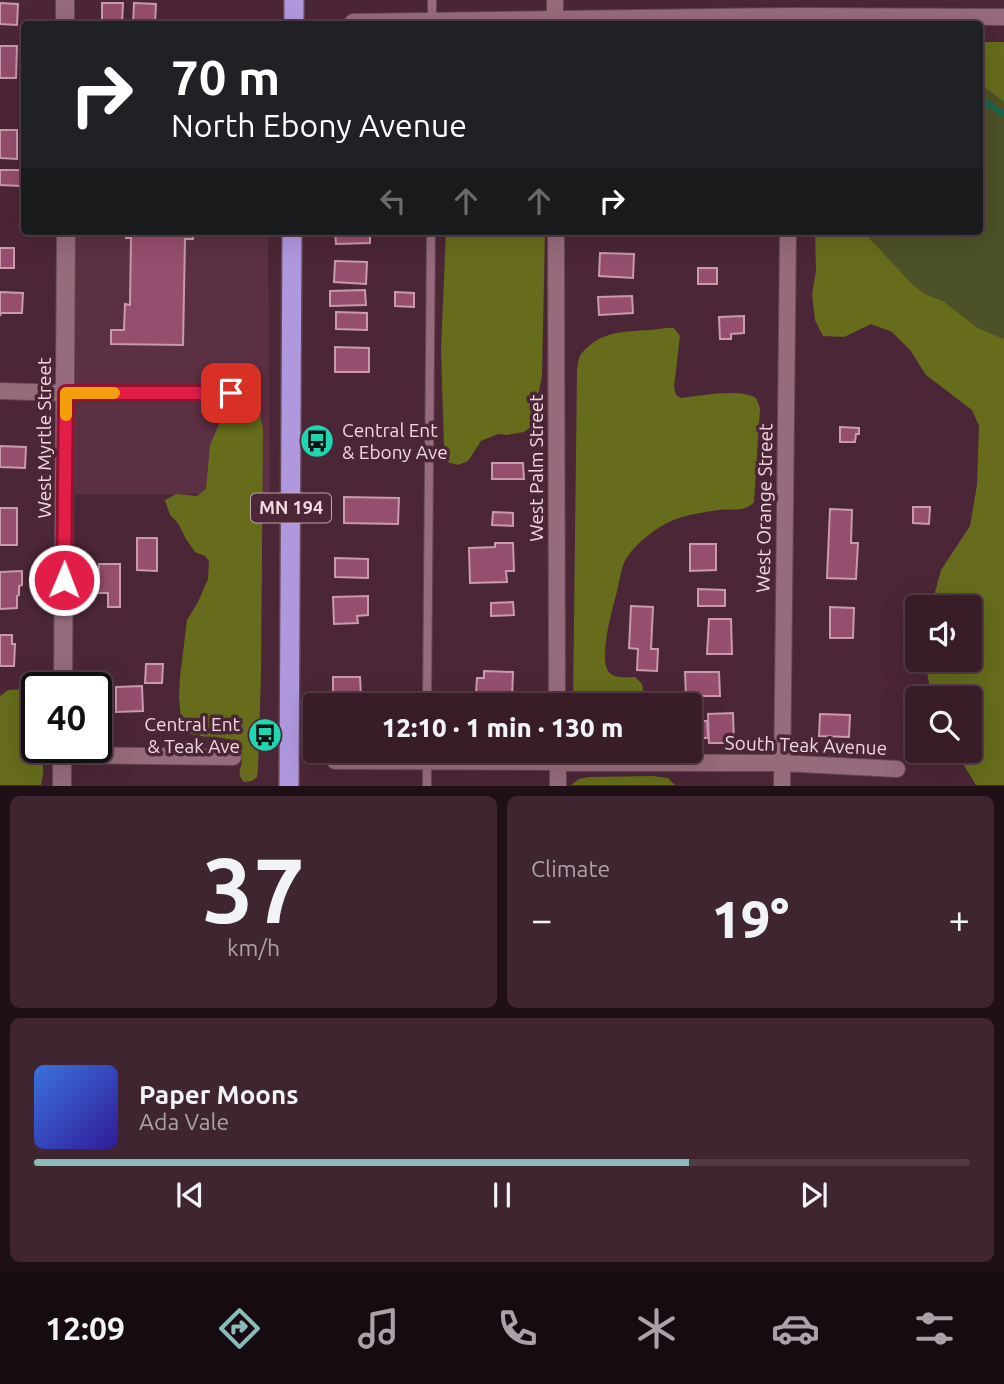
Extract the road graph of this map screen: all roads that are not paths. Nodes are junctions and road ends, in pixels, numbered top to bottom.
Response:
1 (65, 0) edge
2 (294, 0) edge
3 (432, 0) edge
4 (555, 0) edge
5 (790, 13) edge
6 (1004, 17) edge
7 (65, 21) edge
8 (294, 21) edge
9 (432, 21) edge
10 (555, 21) edge
11 (581, 21) edge
12 (66, 235) edge
13 (292, 235) edge
14 (431, 235) edge
15 (556, 235) edge
16 (788, 235) edge
17 (0, 391) edge
18 (66, 393) junction
19 (231, 393) dead end
20 (63, 672) edge
21 (427, 693) edge
22 (557, 693) edge
23 (112, 753) edge
24 (233, 757) dead end
25 (702, 761) edge
26 (62, 763) edge
27 (427, 763) edge
28 (558, 763) edge
29 (782, 763) junction
30 (897, 769) dead end
31 (62, 786) edge
32 (289, 786) edge
33 (427, 786) edge
34 (558, 786) edge
35 (782, 786) edge

1 - 7 street
2 - 8 highway
3 - 9 lane
4 - 10 street
5 - 6 street
5 - 11 street
12 - 18 street, West Myrtle Street
13 - 32 highway, MN 194
14 - 21 lane
15 - 22 street, West Palm Street
16 - 29 street, West Orange Street
17 - 18 street
18 - 19 street
18 - 20 street, West Myrtle Street
23 - 24 street
25 - 29 street, South Teak Avenue
26 - 31 street
27 - 33 lane
28 - 34 street
29 - 30 street, South Teak Avenue
29 - 35 street, West Orange Street

